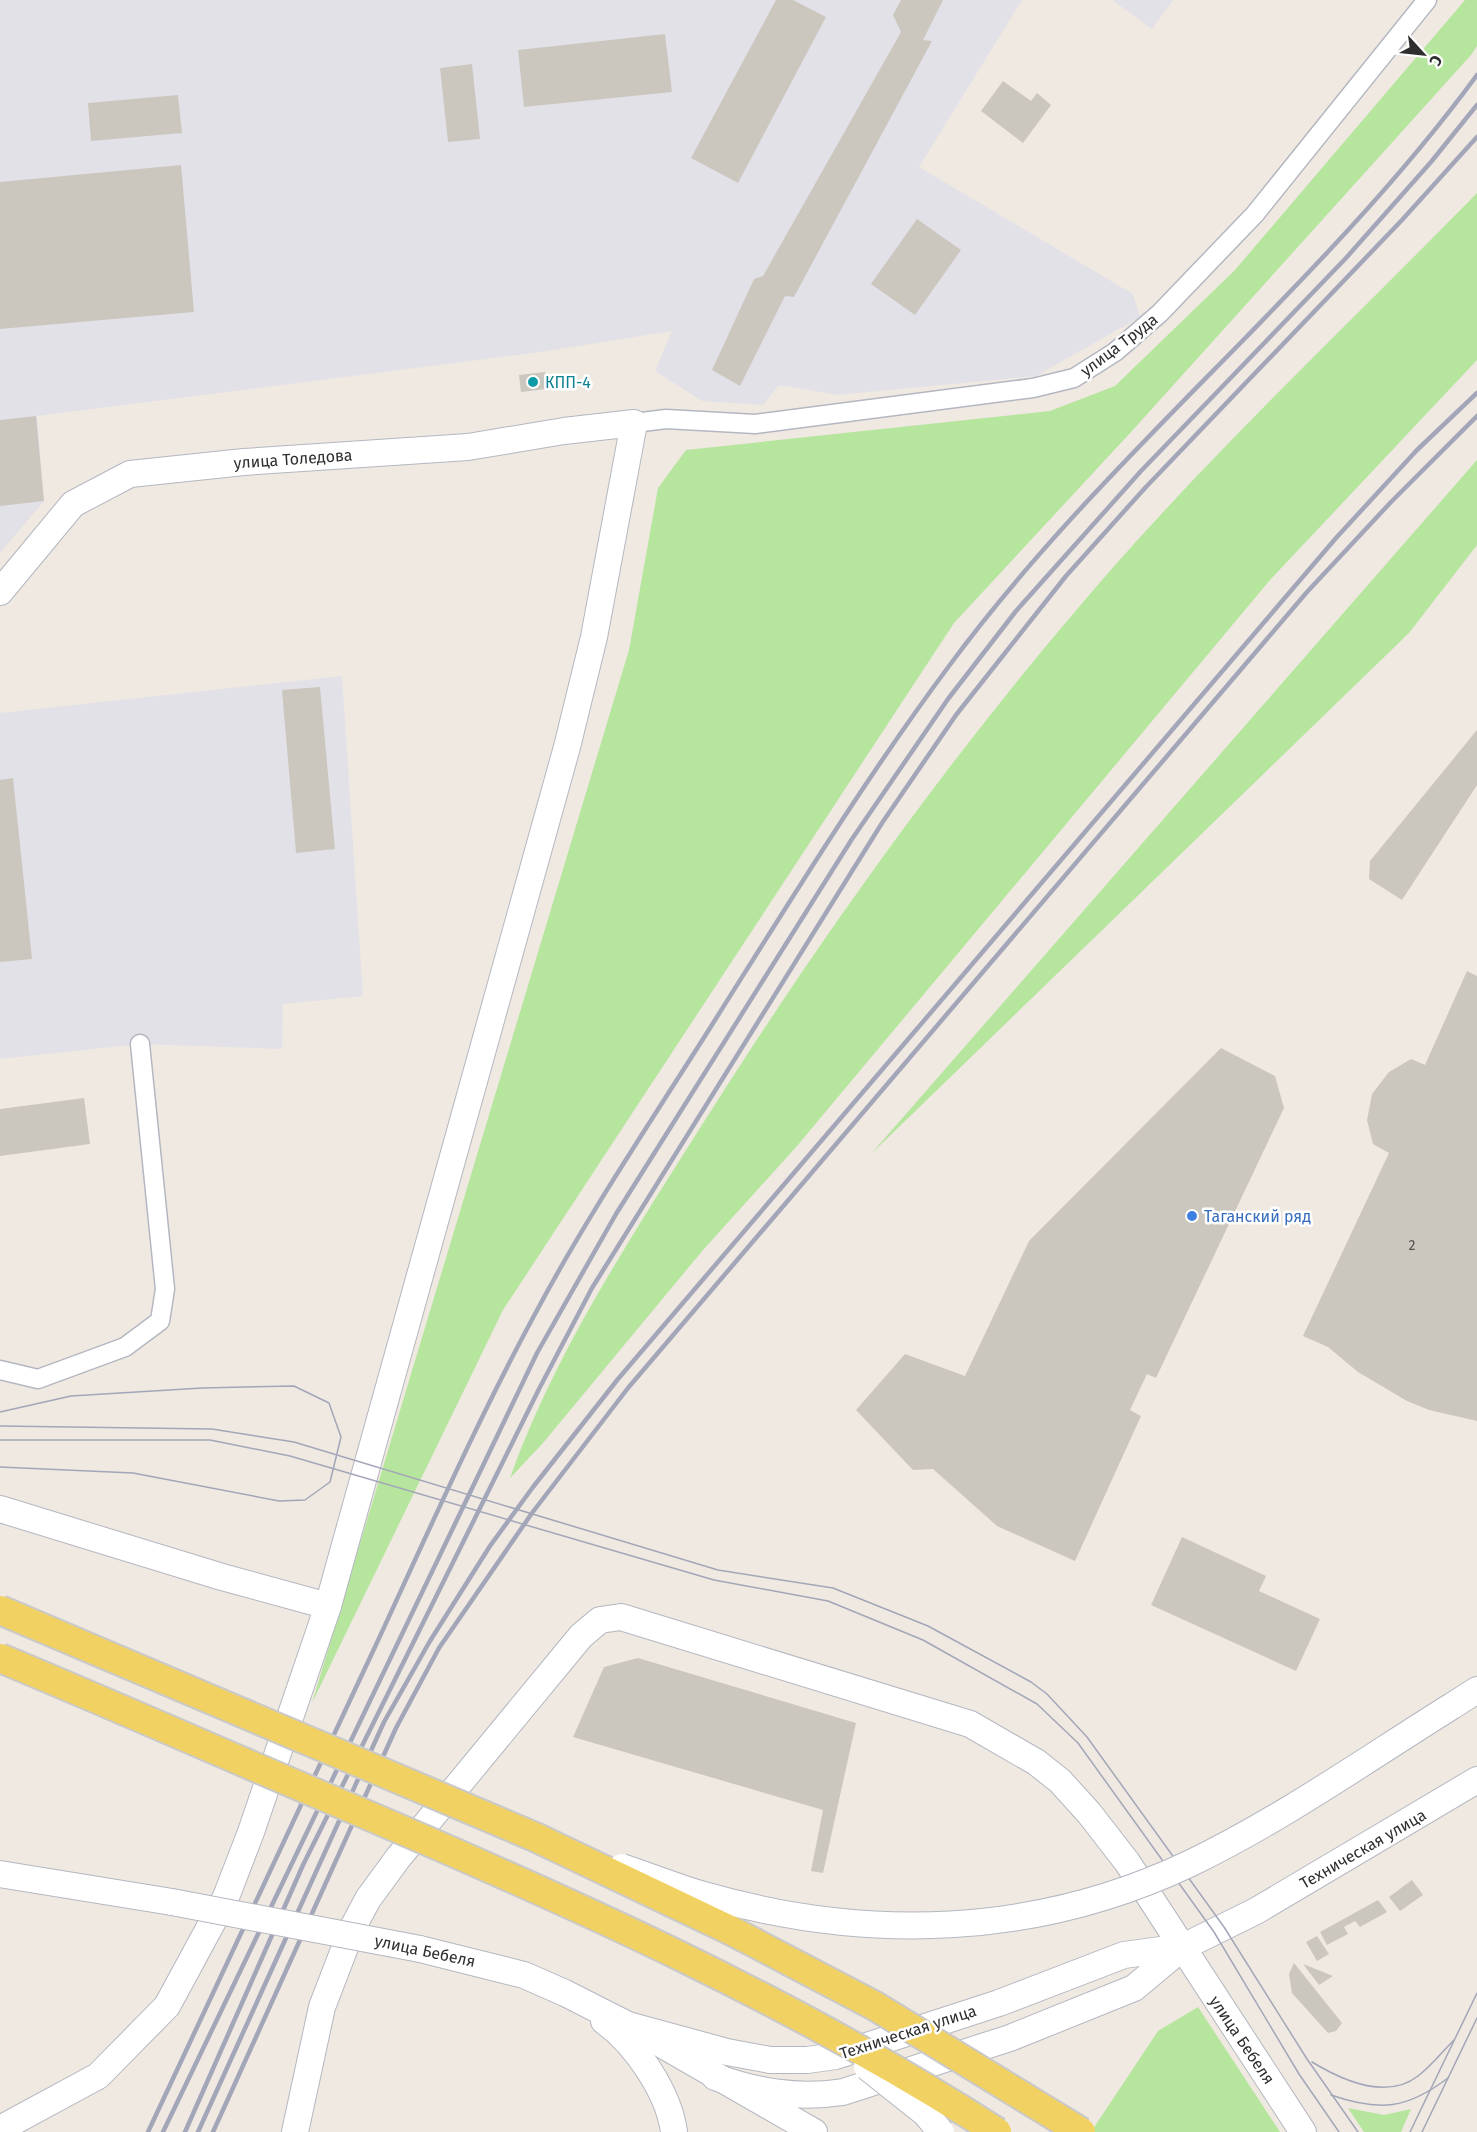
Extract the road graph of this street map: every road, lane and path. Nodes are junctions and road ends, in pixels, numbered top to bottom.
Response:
1 (1427, 0) edge
2 (634, 423) junction
3 (0, 592) edge
4 (141, 1044) dead end
5 (0, 1370) edge
6 (0, 1509) edge
7 (328, 1606) junction
8 (0, 1610) edge
9 (0, 1658) edge
10 (1477, 1690) edge
11 (1477, 1780) edge
12 (535, 1837) junction
13 (0, 1874) edge
14 (1183, 1947) junction
15 (565, 1993) junction
16 (791, 2013) junction
17 (628, 2025) junction
18 (715, 2077) junction
19 (0, 2129) edge
20 (295, 2132) edge
21 (674, 2132) edge
22 (814, 2132) edge
23 (941, 2132) edge
24 (998, 2132) edge
25 (1081, 2132) edge
26 (1304, 2132) edge

1 - 2 street, улица Труда
2 - 3 main road, улица Толедова
2 - 7 main road
4 - 5 street
6 - 7 main road
7 - 19 main road
8 - 12 main road, bridge
9 - 16 main road, bridge
10 - 12 main road, bridge
11 - 14 main road, Техническая улица
12 - 25 main road, bridge
13 - 15 main road, улица Бебеля, bridge
14 - 17 main road, Техническая улица
14 - 18 main road, Техническая улица
14 - 20 main road, улица Бебеля
14 - 26 main road, улица Бебеля
15 - 17 main road, улица Бебеля
15 - 21 main road
16 - 23 main road, bridge
16 - 24 main road, bridge
17 - 18 main road, улица Бебеля
18 - 22 main road, улица Бебеля

